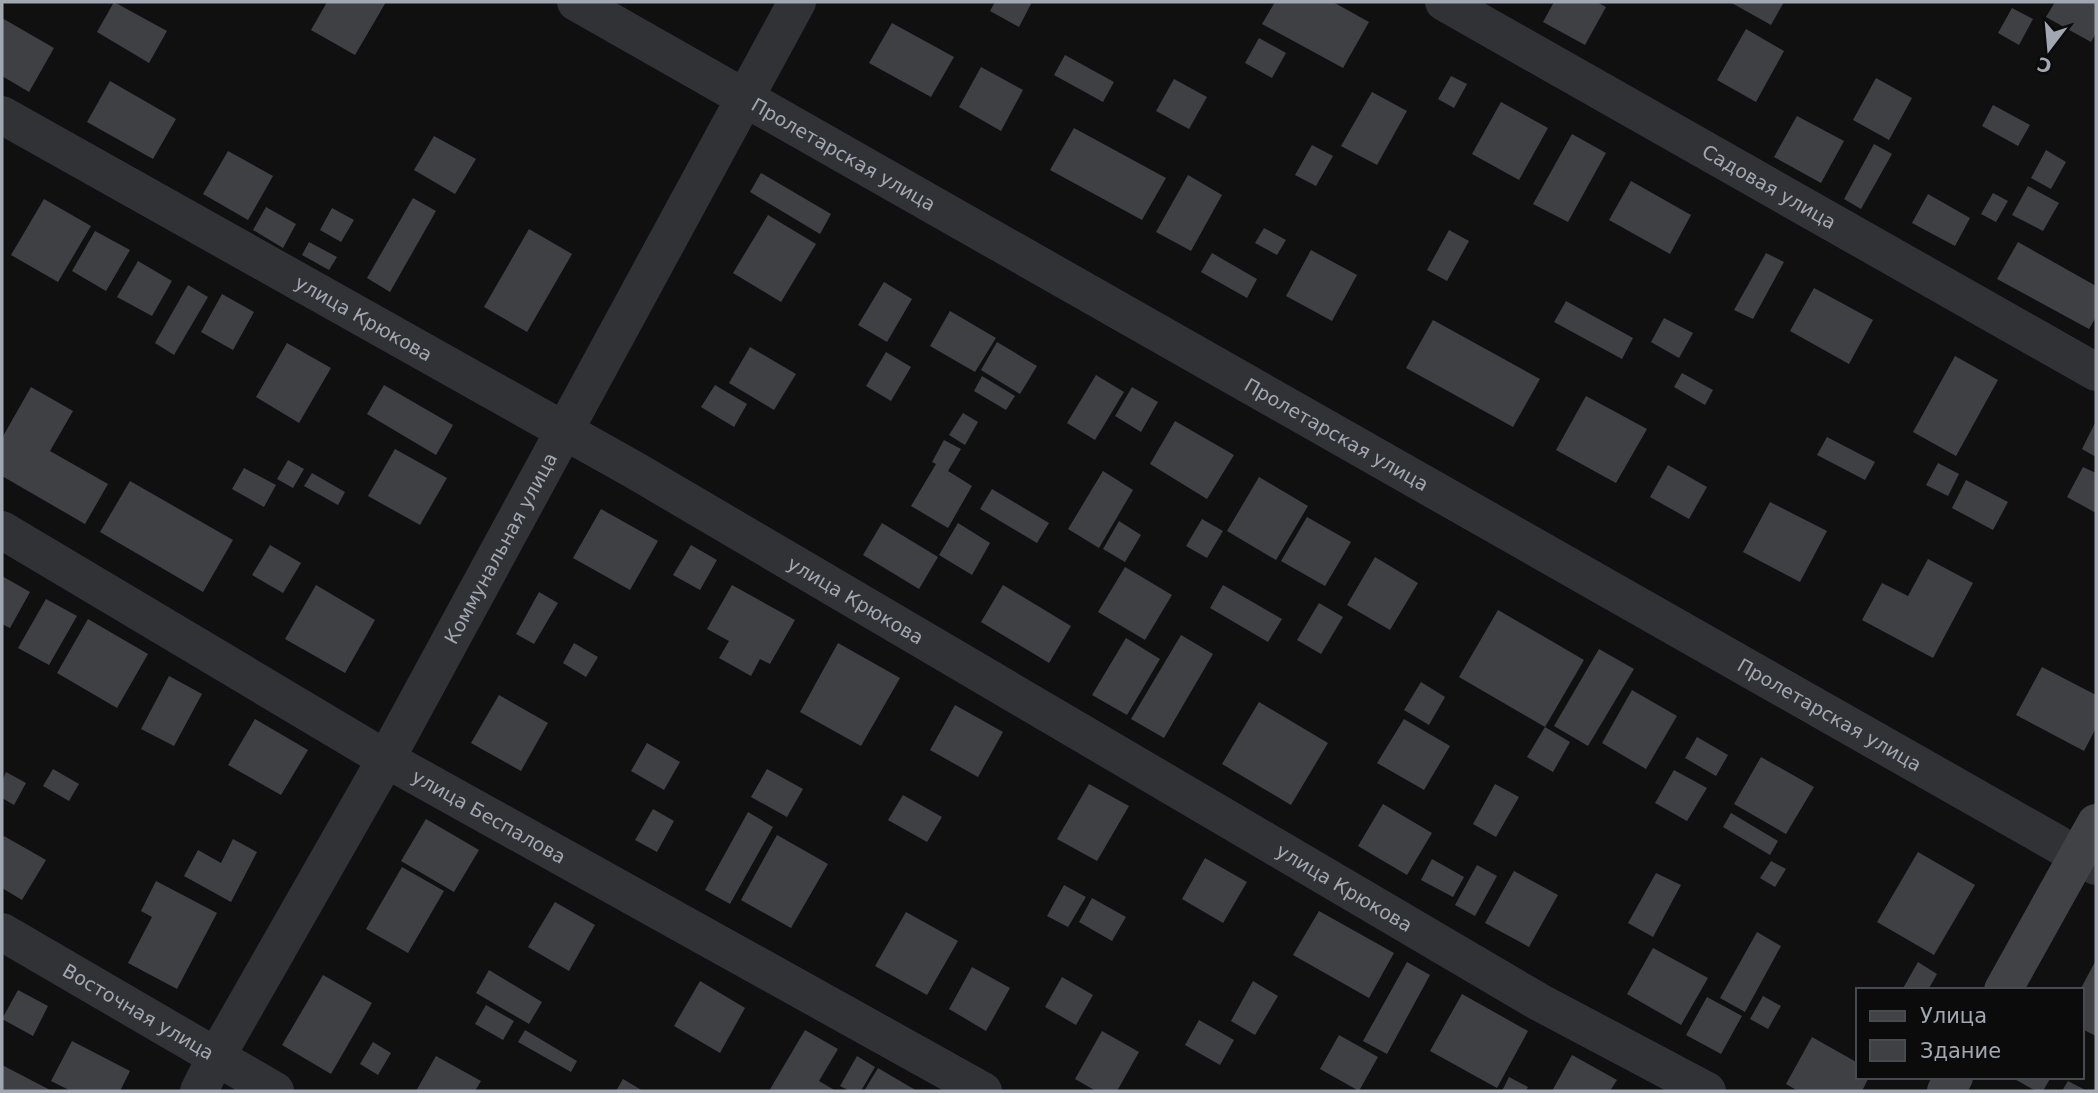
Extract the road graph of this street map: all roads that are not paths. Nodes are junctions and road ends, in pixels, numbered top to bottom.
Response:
1 (576, 2) edge
2 (797, 2) edge
3 (1444, 2) edge
4 (746, 98) junction
5 (2, 115) edge
6 (2096, 372) edge
7 (565, 432) junction
8 (2, 530) edge
9 (386, 759) junction
10 (2090, 848) edge
11 (2, 932) edge
12 (2004, 988) edge
13 (216, 1057) junction
14 (199, 1091) edge
15 (275, 1091) edge
16 (983, 1091) edge
17 (1707, 1091) edge

1 - 4 street, Пролетарская улица
2 - 4 street, Коммунальная улица
3 - 6 street, Садовая улица
4 - 7 street, Коммунальная улица
4 - 10 street, Пролетарская улица
5 - 7 street, улица Крюкова
7 - 9 street, Коммунальная улица
7 - 17 street, улица Крюкова
8 - 9 street, улица Беспалова
9 - 13 street, Коммунальная улица
9 - 16 street, улица Беспалова
10 - 12 street
11 - 13 street, Восточная улица
13 - 14 street, Коммунальная улица
13 - 15 street, Восточная улица

